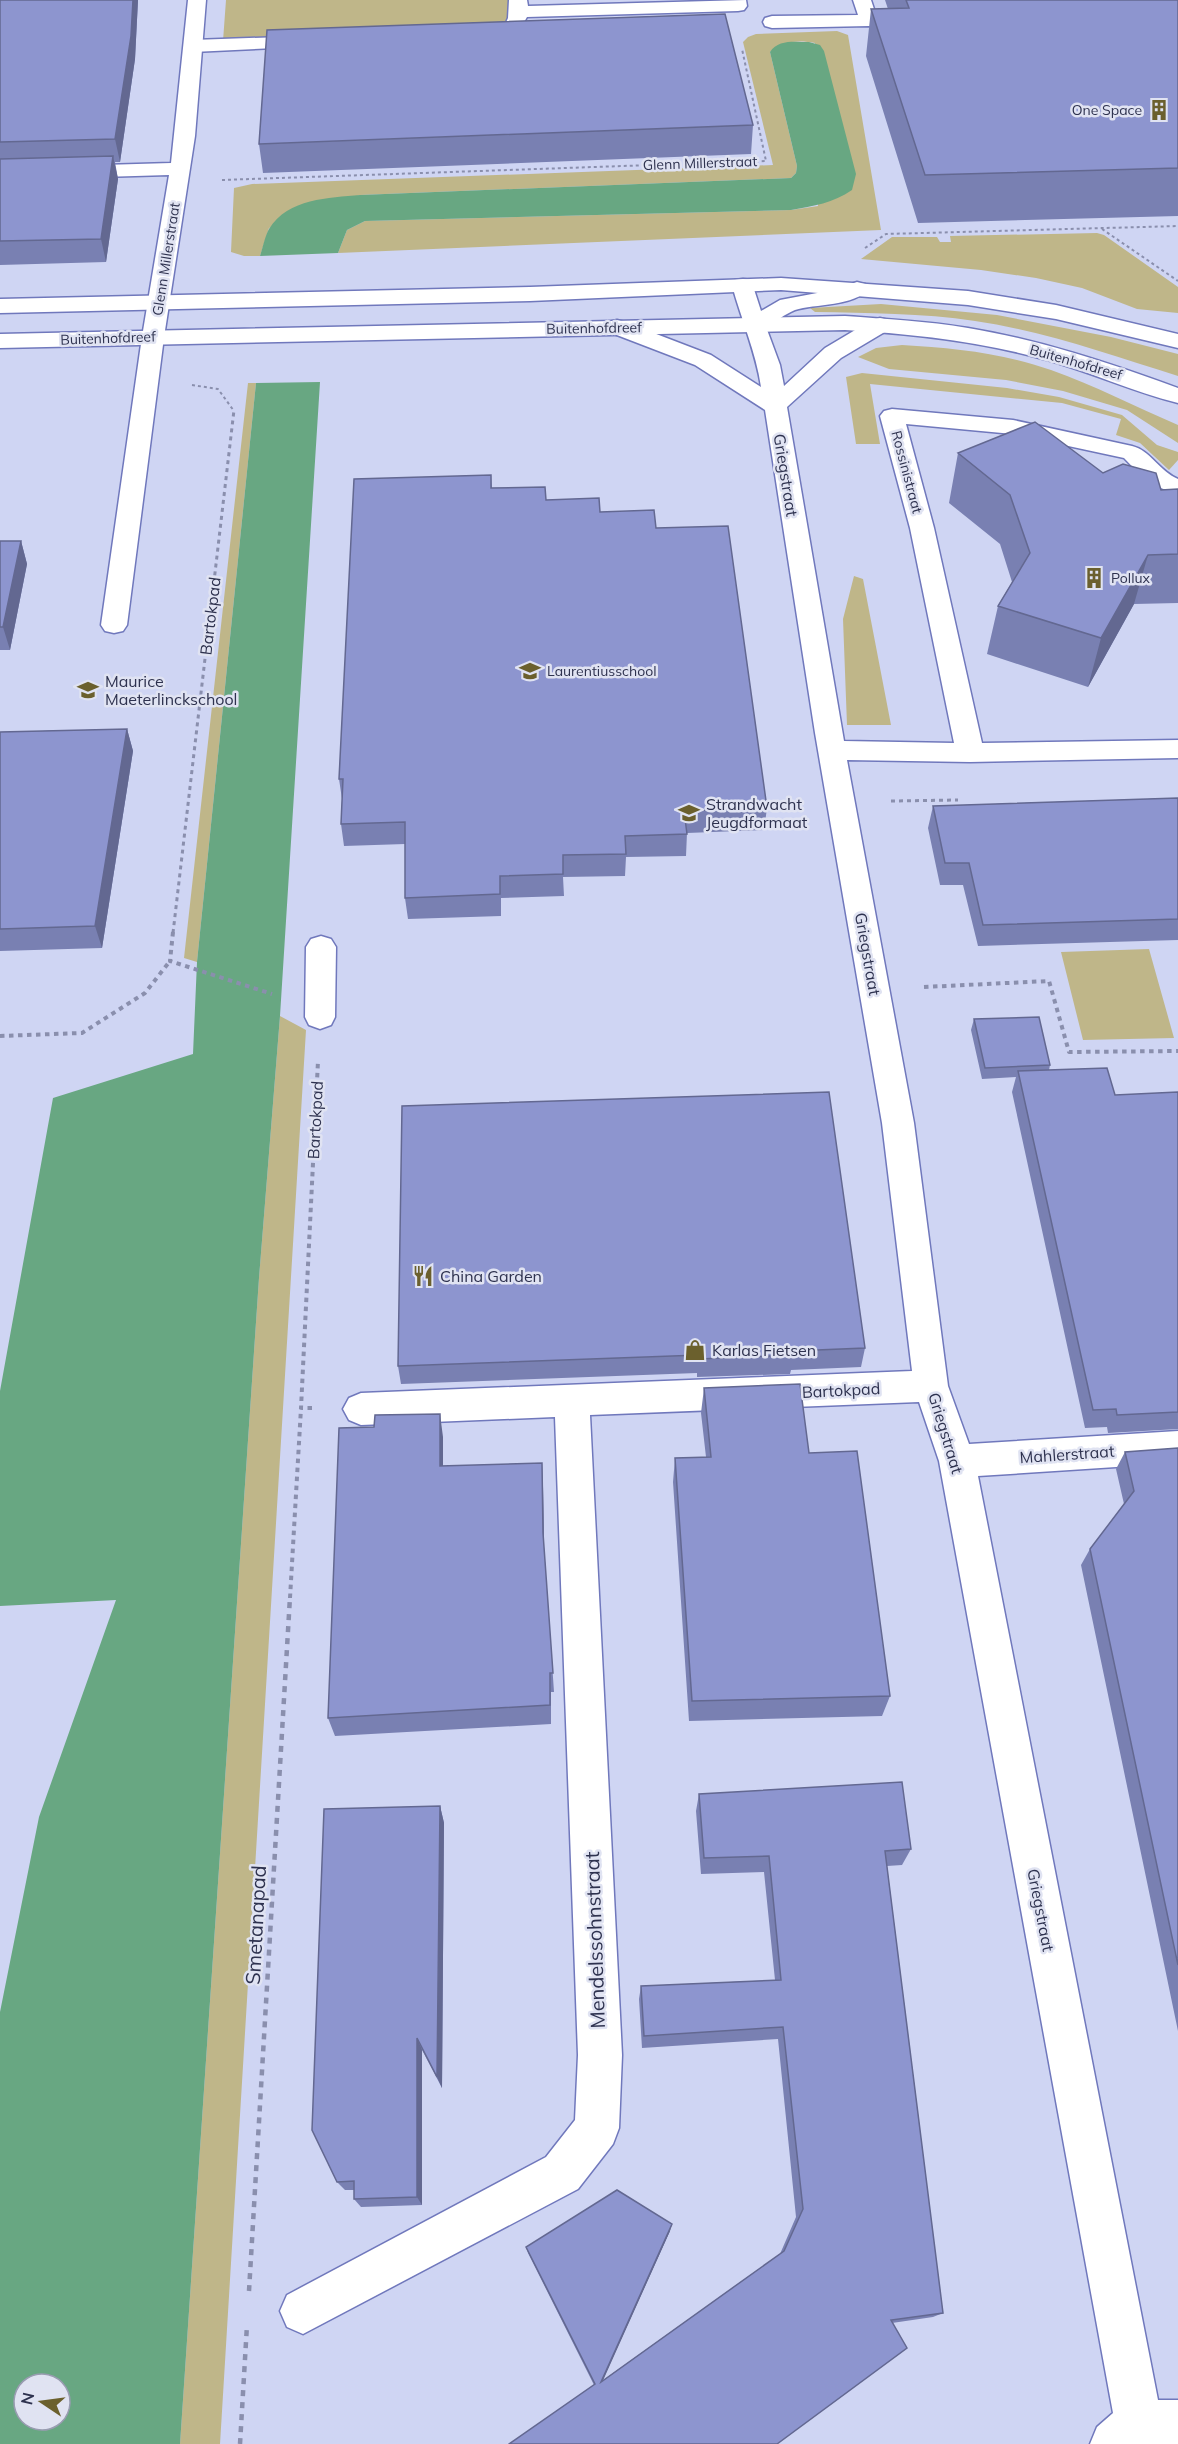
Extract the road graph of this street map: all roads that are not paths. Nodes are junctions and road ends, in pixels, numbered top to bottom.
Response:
1 (197, 0) edge
2 (862, 0) edge
3 (737, 3) edge
4 (519, 6) edge
5 (869, 20) junction
6 (930, 23) edge
7 (461, 36) edge
8 (333, 41) edge
9 (193, 46) junction
10 (0, 174) edge
11 (179, 175) junction
12 (743, 285) junction
13 (857, 289) junction
14 (159, 302) junction
15 (0, 306) edge
16 (754, 325) junction
17 (880, 325) junction
18 (617, 327) junction
19 (153, 337) junction
20 (1175, 338) edge
21 (0, 341) edge
22 (1178, 396) edge
23 (775, 406) junction
24 (1178, 487) edge
25 (114, 625) dead end
26 (1178, 749) edge
27 (832, 750) junction
28 (970, 753) junction
29 (321, 947) dead end
30 (310, 1010) road end
31 (931, 1386) junction
32 (572, 1401) junction
33 (361, 1409) road end
34 (1178, 1447) edge
35 (957, 1461) junction
36 (303, 2311) dead end
37 (1144, 2430) edge

1 - 9 street, Glenn Millerstraat
2 - 5 street
3 - 4 street
3 - 5 street
4 - 7 street
5 - 6 street
8 - 9 street
9 - 11 street, Glenn Millerstraat
10 - 11 street
11 - 14 street, Glenn Millerstraat
12 - 13 street
12 - 14 street
12 - 16 street, Griegstraat
13 - 16 street
13 - 20 street
14 - 15 street
14 - 19 street, Glenn Millerstraat
16 - 17 street, Buitenhofdreef
16 - 18 street, Buitenhofdreef
16 - 23 street, Griegstraat
17 - 22 street, Buitenhofdreef
17 - 23 street
18 - 19 street, Buitenhofdreef
18 - 23 street
19 - 21 street, Buitenhofdreef
19 - 25 street, Glenn Millerstraat
23 - 27 street, Griegstraat
24 - 28 street, Rossinistraat
26 - 28 street
27 - 28 street
27 - 31 street, Griegstraat
29 - 30 street
31 - 32 street, Bartokpad
31 - 35 street, Griegstraat
32 - 33 street, Bartokpad
32 - 36 street, Mendelssohnstraat
34 - 35 street, Mahlerstraat
35 - 37 street, Griegstraat

